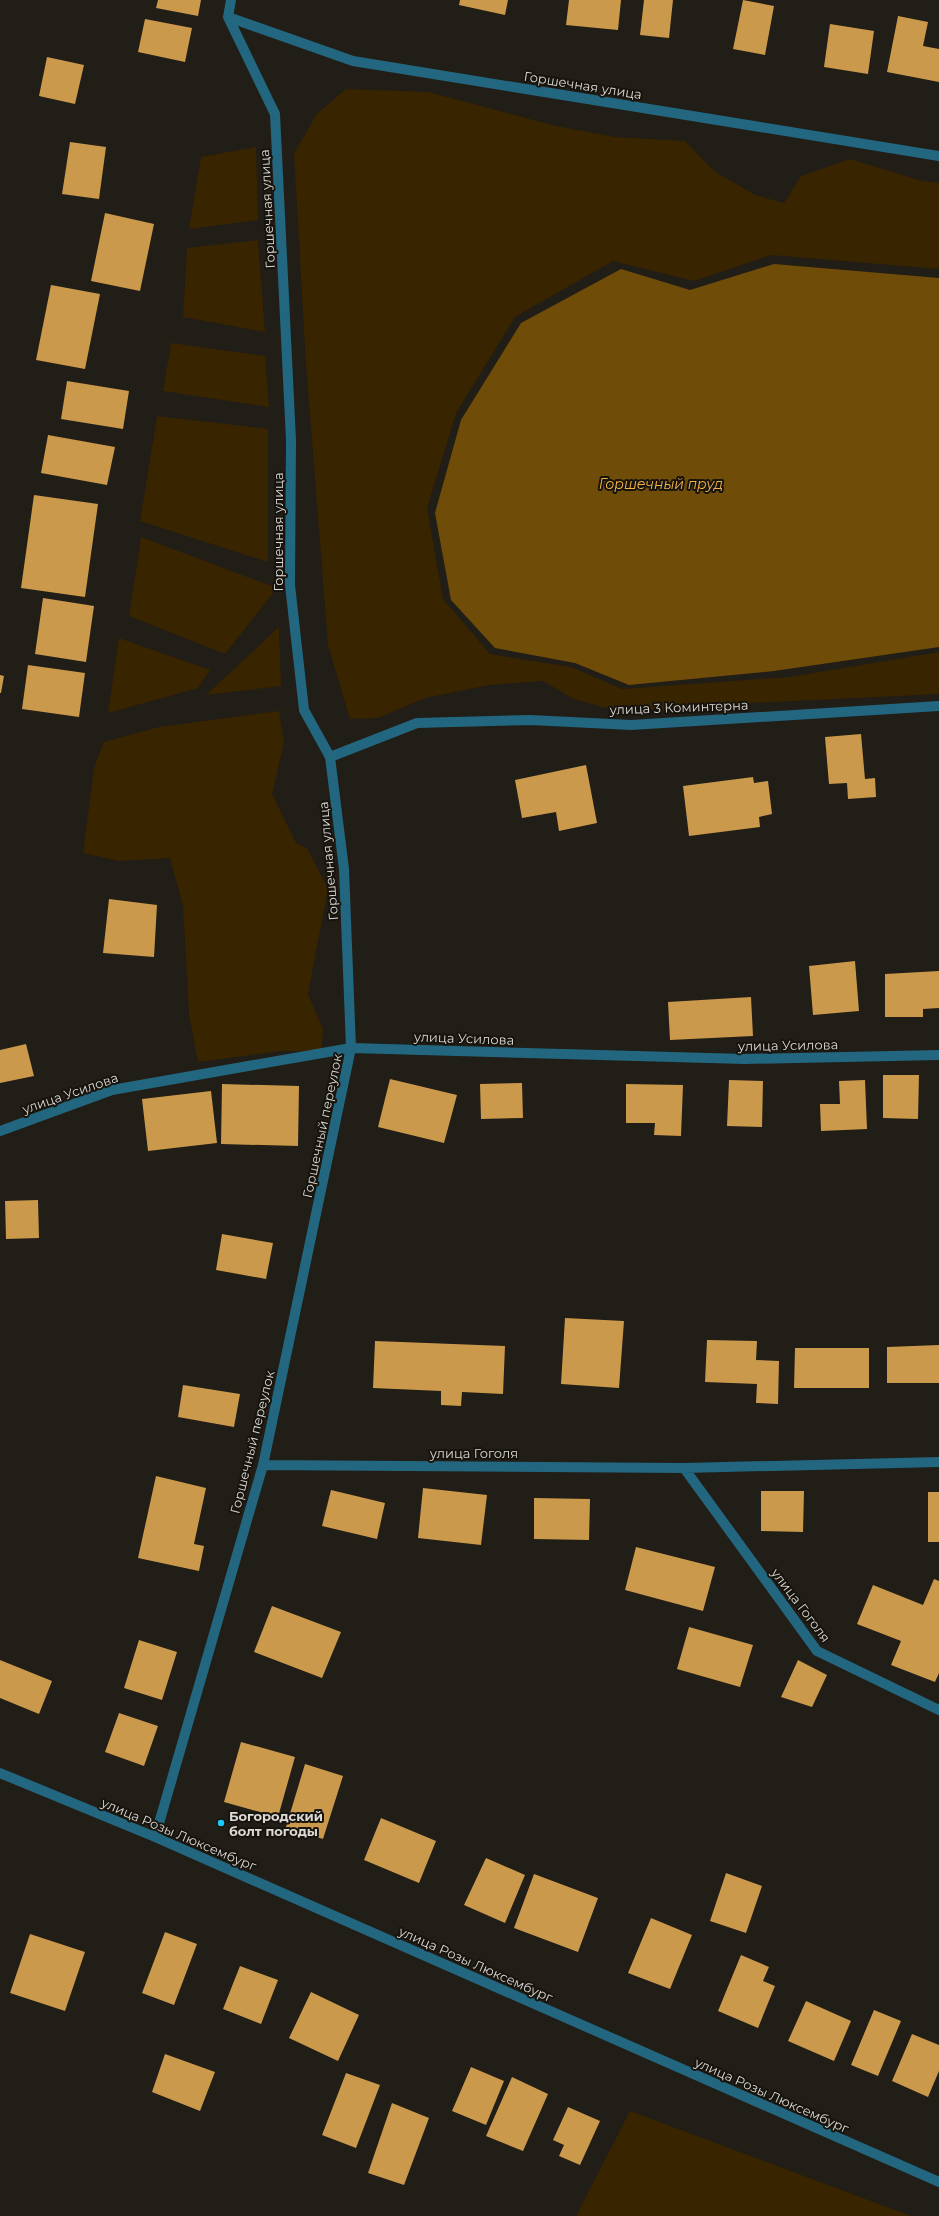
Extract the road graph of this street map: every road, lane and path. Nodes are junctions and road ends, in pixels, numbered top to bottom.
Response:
1 (232, 0) edge
2 (228, 18) junction
3 (939, 156) edge
4 (939, 706) edge
5 (330, 757) junction
6 (351, 1048) junction
7 (939, 1055) edge
8 (0, 1131) edge
9 (939, 1462) edge
10 (263, 1465) junction
11 (684, 1468) junction
12 (939, 1710) edge
13 (0, 1773) edge
14 (155, 1837) junction
15 (939, 2182) edge

1 - 2 street
2 - 3 street, Горшечная улица
2 - 5 street, Горшечная улица
4 - 5 street, улица 3 Коминтерна
5 - 6 street, Горшечная улица
6 - 7 street, улица Усилова
6 - 8 street, улица Усилова
6 - 10 street, Горшечный переулок
9 - 11 street, улица Гоголя
10 - 11 street, улица Гоголя
10 - 14 street, Горшечный переулок
11 - 12 street, улица Гоголя
13 - 14 street, улица Розы Люксембург
14 - 15 street, улица Розы Люксембург

